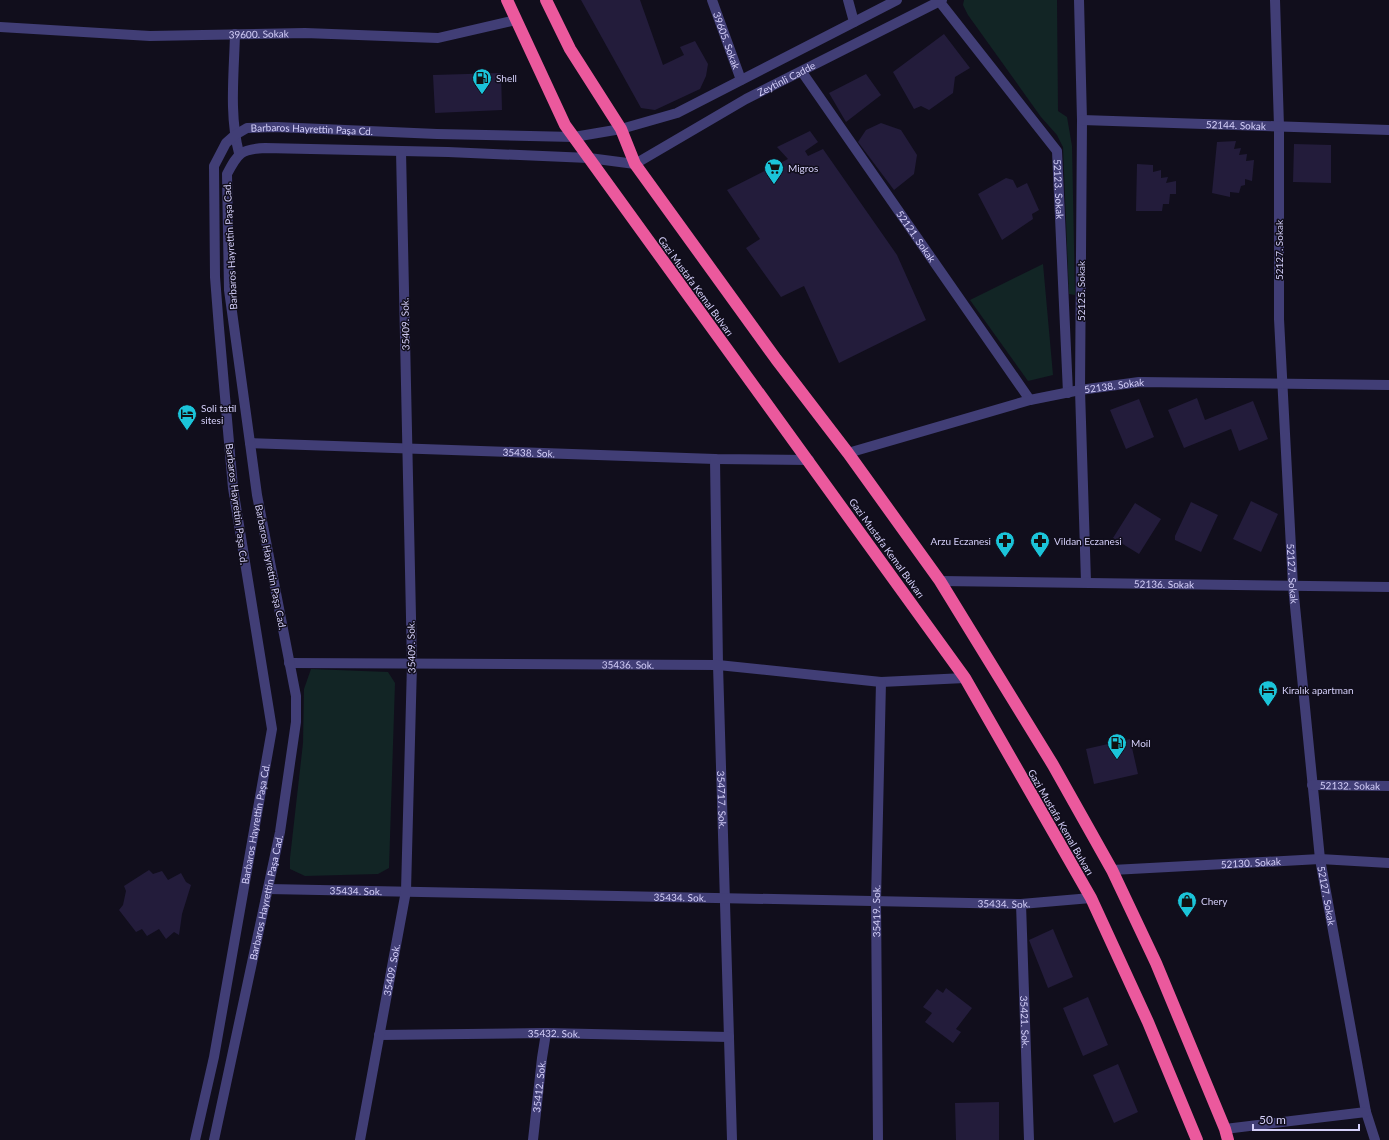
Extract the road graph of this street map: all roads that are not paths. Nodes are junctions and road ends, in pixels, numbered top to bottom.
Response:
1 (507, 0) edge
2 (546, 0) edge
3 (712, 0) edge
4 (848, 0) edge
5 (897, 0) edge
6 (940, 0) edge
7 (1079, 0) edge
8 (1275, 0) edge
9 (516, 20) junction
10 (854, 22) junction
11 (0, 27) edge
12 (234, 34) junction
13 (802, 72) junction
14 (741, 80) junction
15 (1082, 120) junction
16 (1279, 126) junction
17 (621, 129) junction
18 (1389, 130) edge
19 (234, 135) junction
20 (574, 137) junction
21 (401, 151) junction
22 (239, 153) junction
23 (589, 158) junction
24 (635, 164) junction
25 (1282, 385) junction
26 (1389, 385) edge
27 (1080, 390) junction
28 (1068, 393) junction
29 (1030, 400) junction
30 (250, 442) junction
31 (407, 448) junction
32 (848, 453) junction
33 (715, 459) junction
34 (809, 460) junction
35 (940, 581) junction
36 (1086, 582) junction
37 (1293, 586) junction
38 (1389, 587) edge
39 (289, 663) junction
40 (412, 664) junction
41 (718, 665) junction
42 (965, 678) junction
43 (881, 682) junction
44 (1312, 785) junction
45 (1389, 786) edge
46 (1320, 859) junction
47 (1389, 863) edge
48 (1112, 870) junction
49 (268, 889) junction
50 (406, 892) junction
51 (726, 898) junction
52 (1091, 898) junction
53 (876, 901) junction
54 (1021, 904) junction
55 (546, 1033) junction
56 (379, 1034) junction
57 (729, 1037) junction
58 (1366, 1112) junction
59 (1227, 1134) edge
60 (195, 1140) edge
61 (214, 1140) edge
62 (360, 1140) edge
63 (533, 1140) edge
64 (732, 1140) edge
65 (878, 1140) edge
66 (1029, 1140) edge
67 (1197, 1140) edge
68 (1375, 1140) edge

1 - 9 highway, Gazi Mustafa Kemal Bulvarı
2 - 17 highway, Gazi Mustafa Kemal Bulvarı
3 - 14 street, 39605. Sokak
4 - 10 street
5 - 10 street, Zeytinli Cadde
6 - 13 street, Zeytinli Cadde
6 - 28 street, 52123. Sokak
7 - 15 street, 52125. Sokak
8 - 16 street, 52127. Sokak
9 - 12 street, 39600. Sokak
9 - 20 highway, Gazi Mustafa Kemal Bulvarı
10 - 14 street, Zeytinli Cadde
11 - 12 street, 39600. Sokak
12 - 19 street
13 - 24 street, Zeytinli Cadde
13 - 29 street, 52121. Sokak
14 - 17 street, Zeytinli Cadde
15 - 16 street, 52144. Sokak
15 - 27 street, 52125. Sokak
16 - 18 street, 52144. Sokak
16 - 25 street, 52127. Sokak
17 - 20 street, Barbaros Hayrettin Paşa Cd.
17 - 24 highway, Gazi Mustafa Kemal Bulvarı
19 - 20 street, Barbaros Hayrettin Paşa Cd.
19 - 22 street
19 - 60 street, Barbaros Hayrettin Paşa Cd.
20 - 23 highway, Gazi Mustafa Kemal Bulvarı
21 - 22 street
21 - 23 street
21 - 31 street, 35409. Sok.
22 - 30 street, Barbaros Hayrettin Paşa Cad.
23 - 24 street
23 - 34 highway, Gazi Mustafa Kemal Bulvarı
24 - 32 highway, Gazi Mustafa Kemal Bulvarı
25 - 26 street, 52138. Sokak
25 - 27 street, 52138. Sokak
25 - 37 street, 52127. Sokak
27 - 28 street, 52138. Sokak
27 - 36 street, 52125. Sokak
28 - 29 street, 52138. Sokak
29 - 32 street, 52138. Sokak
30 - 31 street, 35438. Sok.
30 - 39 street, Barbaros Hayrettin Paşa Cad.
31 - 33 street, 35438. Sok.
31 - 40 street, 35409. Sok.
32 - 35 highway, Gazi Mustafa Kemal Bulvarı
33 - 34 street, 35438. Sok.
33 - 41 street, 354717. Sok.
34 - 42 highway, Gazi Mustafa Kemal Bulvarı
35 - 36 street, 52136. Sokak
35 - 48 highway, Gazi Mustafa Kemal Bulvarı
36 - 37 street, 52136. Sokak
37 - 38 street, 52136. Sokak
37 - 44 street, 52127. Sokak
39 - 40 street, 35436. Sok.
39 - 49 street, Barbaros Hayrettin Paşa Cad.
40 - 41 street, 35436. Sok.
40 - 50 street, 35409. Sok.
41 - 43 street, 35436. Sok.
41 - 51 street, 354717. Sok.
42 - 43 street, 35436. Sok.
42 - 52 highway, Gazi Mustafa Kemal Bulvarı
43 - 53 street, 35419. Sok.
44 - 45 street, 52132. Sokak
44 - 46 street, 52127. Sokak
46 - 47 street, 52130. Sokak
46 - 48 street, 52130. Sokak
46 - 58 street, 52127. Sokak
48 - 59 highway, Gazi Mustafa Kemal Bulvarı
49 - 50 street, 35434. Sok.
49 - 61 street, Barbaros Hayrettin Paşa Cad.
50 - 51 street, 35434. Sok.
50 - 56 street, 35409. Sok.
51 - 53 street, 35434. Sok.
51 - 57 street, 354717. Sok.
52 - 54 street, 35434. Sok.
52 - 67 highway, Gazi Mustafa Kemal Bulvarı
53 - 54 street, 35434. Sok.
53 - 65 street, 35419. Sok.
54 - 66 street, 35421. Sok.
55 - 56 street, 35432. Sok.
55 - 57 street, 35432. Sok.
55 - 63 street, 35412. Sok.
56 - 62 street, 35409. Sok.
57 - 64 street, 354717. Sok.
58 - 59 street
58 - 68 street, 52127. Sokak

